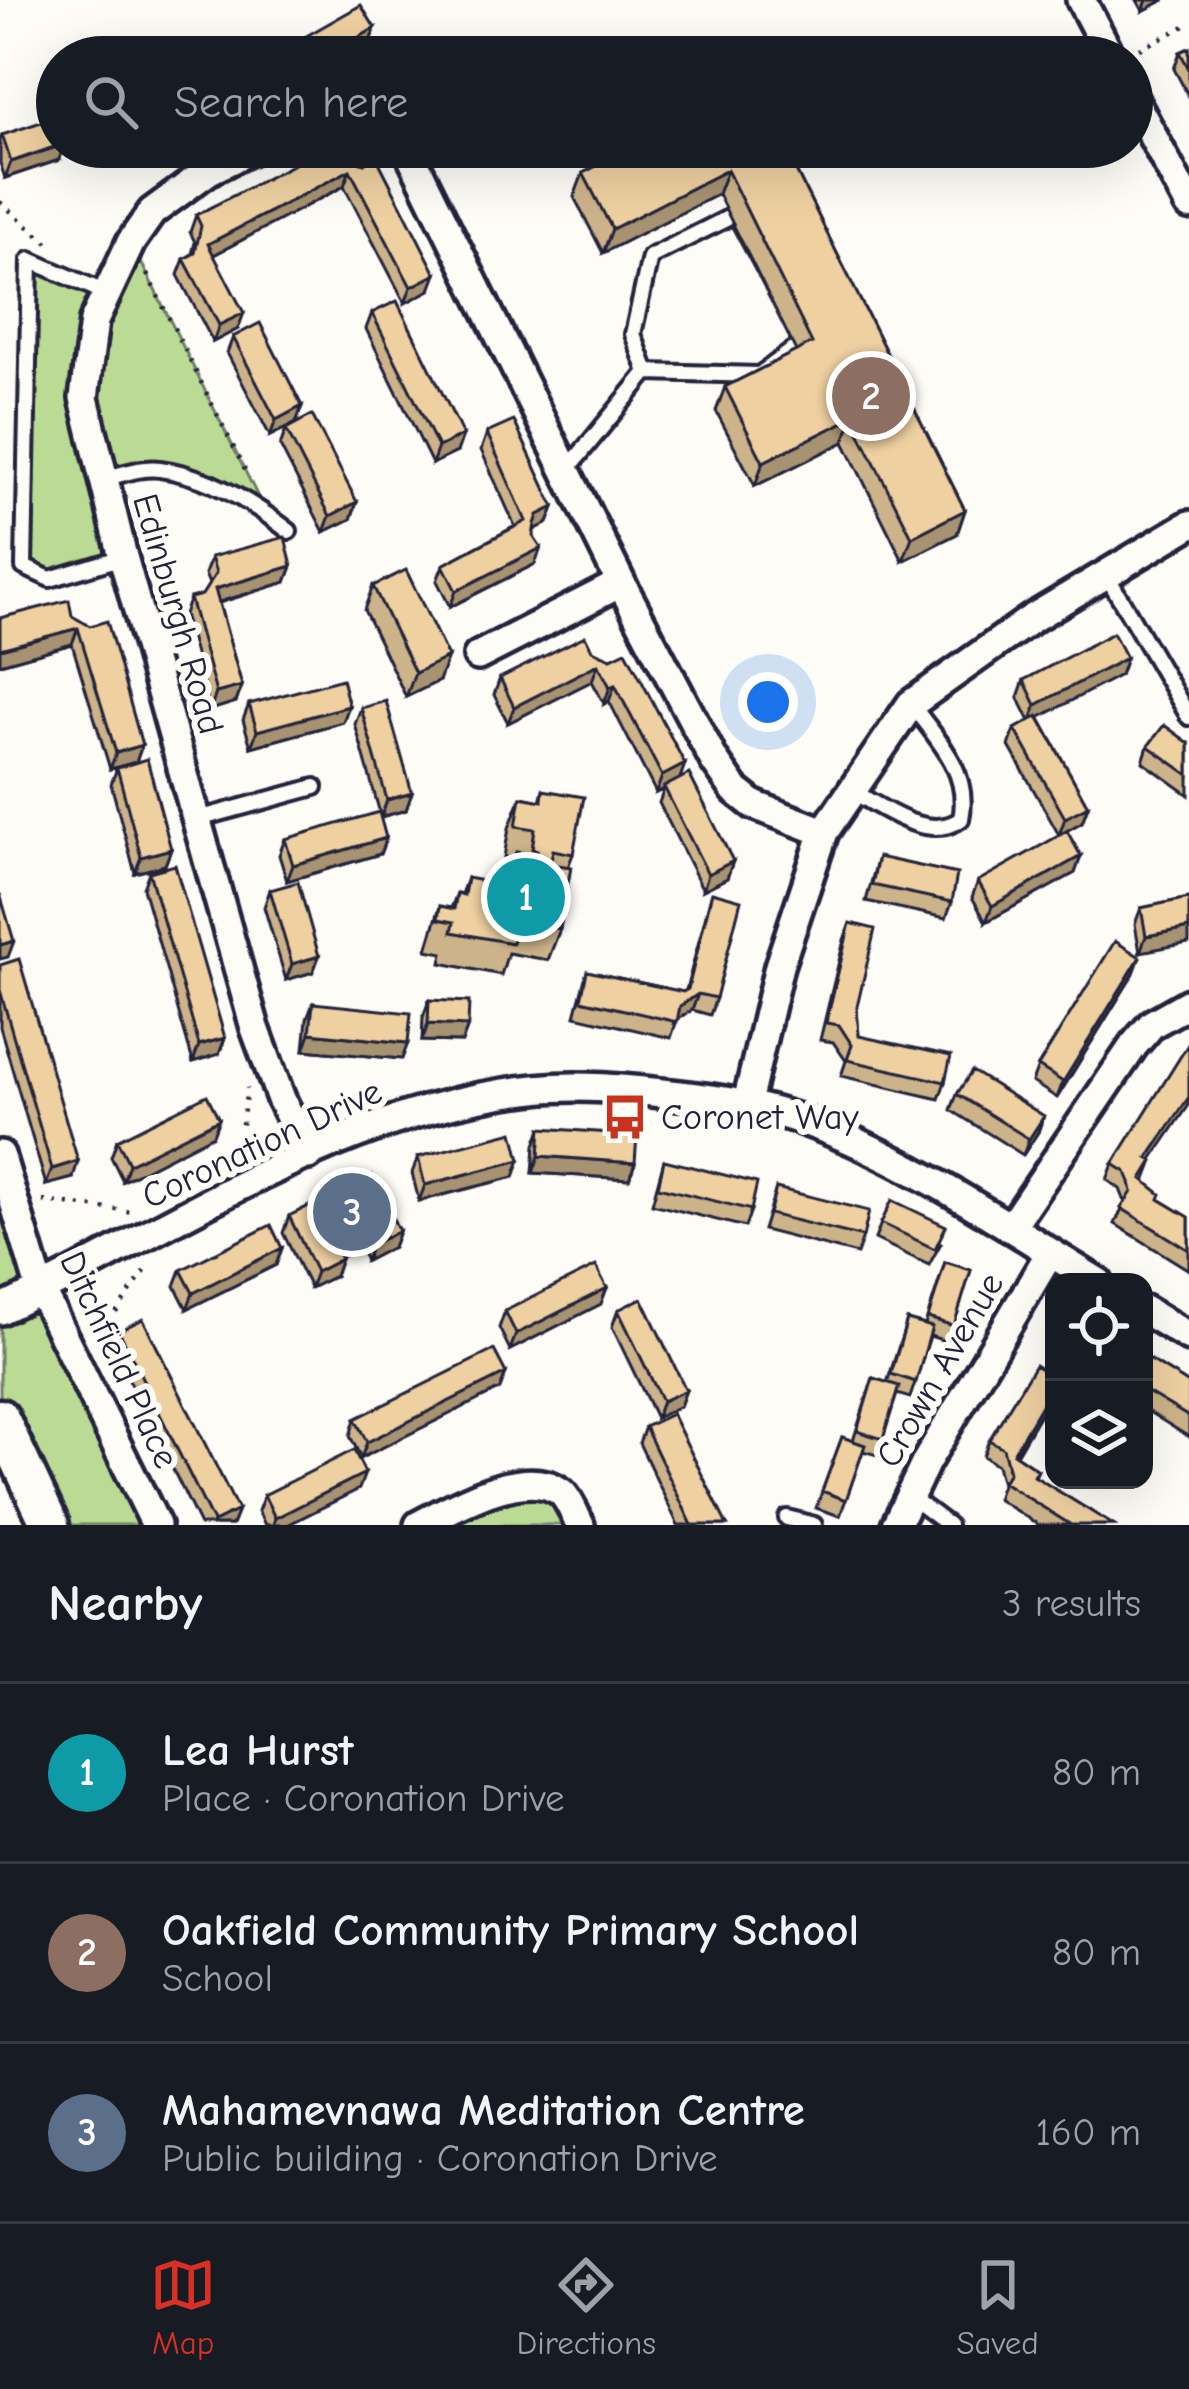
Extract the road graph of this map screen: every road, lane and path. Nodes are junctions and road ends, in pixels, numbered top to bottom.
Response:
1 (1081, 0) edge
2 (1189, 24) edge
3 (1109, 36) edge
4 (1153, 40) edge
5 (1153, 137) edge
6 (212, 168) edge
7 (417, 168) edge
8 (1189, 205) edge
9 (131, 242) junction
10 (106, 293) junction
11 (647, 372) junction
12 (567, 470) junction
13 (103, 478) junction
14 (266, 513) junction
15 (1189, 525) edge
16 (289, 531) dead end
17 (123, 557) junction
18 (1106, 574) junction
19 (621, 583) junction
20 (478, 656) dead end
21 (911, 704) junction
22 (1189, 717) edge
23 (315, 788) dead end
24 (852, 790) junction
25 (198, 819) junction
26 (824, 832) junction
27 (1189, 1003) edge
28 (255, 1028) junction
29 (747, 1103) junction
30 (0, 1155) edge
31 (309, 1155) junction
32 (233, 1192) junction
33 (13, 1198) junction
34 (183, 1217) junction
35 (1010, 1228) junction
36 (1050, 1253) junction
37 (1083, 1273) edge
38 (41, 1291) junction
39 (0, 1310) edge
40 (1153, 1315) edge
41 (1189, 1337) edge
42 (78, 1366) junction
43 (0, 1418) edge
44 (908, 1496) junction
45 (788, 1518) dead end
46 (427, 1523) edge
47 (50, 1525) edge
48 (156, 1525) edge
49 (580, 1525) edge
50 (814, 1525) edge
51 (896, 1525) edge
52 (948, 1525) edge

1 - 3 street
2 - 4 path
5 - 8 street
6 - 9 street, Edinburgh Road
7 - 12 street
9 - 10 street, Edinburgh Road
9 - 14 path
10 - 13 street, Edinburgh Road
10 - 17 lane
11 - 11 lane
11 - 12 lane
12 - 19 street
13 - 14 lane
13 - 17 street, Edinburgh Road
14 - 16 lane
15 - 18 street
17 - 25 street, Edinburgh Road
18 - 21 street
18 - 22 lane
19 - 20 street
19 - 26 street
21 - 24 street
21 - 24 lane
23 - 25 lane
24 - 26 street
25 - 28 street, Edinburgh Road
26 - 29 street
27 - 35 street
28 - 31 street, Edinburgh Road
28 - 32 path
29 - 31 street, Coronation Drive
29 - 35 street, Coronation Drive
30 - 33 street, Ditchfield Place
31 - 32 street, Coronation Drive
32 - 34 street, Coronation Drive
33 - 34 path
33 - 38 street, Ditchfield Place
34 - 38 street, Coronation Drive
34 - 42 path
35 - 36 street, Coronation Drive
36 - 37 street, Coronation Drive
36 - 44 street, Crown Avenue
38 - 39 street, Coronation Drive
38 - 42 street, Ditchfield Place
40 - 41 street
42 - 48 street, Ditchfield Place
43 - 47 street
44 - 51 street, Crown Avenue
44 - 52 lane
45 - 50 lane
46 - 49 street

